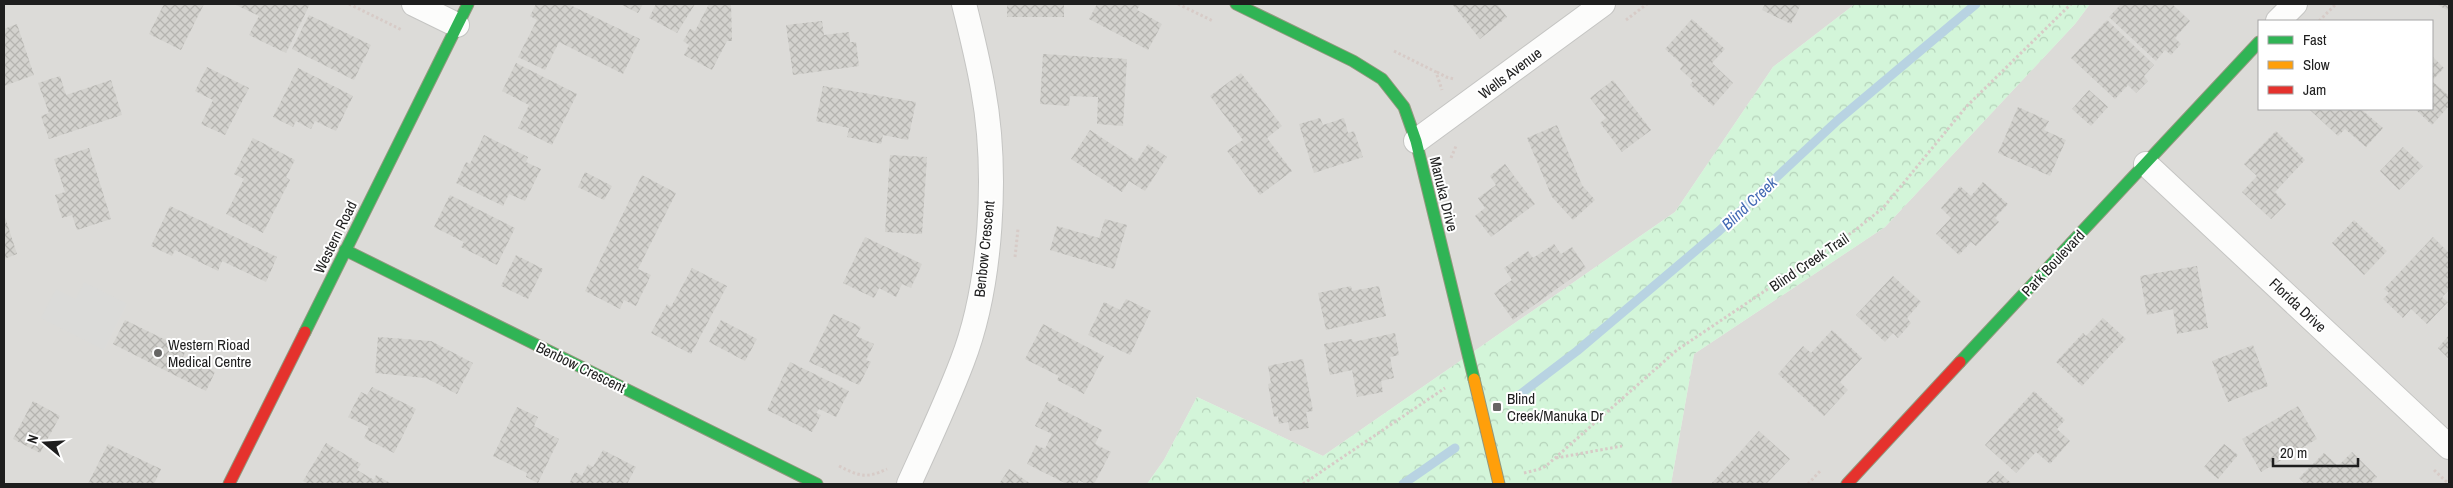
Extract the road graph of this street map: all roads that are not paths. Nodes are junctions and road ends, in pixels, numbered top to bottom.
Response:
1 (414, 4) edge
2 (468, 4) edge
3 (964, 4) edge
4 (1236, 4) edge
5 (1603, 4) edge
6 (2295, 4) edge
7 (2279, 20) edge
8 (457, 25) junction
9 (2258, 43) edge
10 (1416, 141) junction
11 (2146, 164) junction
12 (345, 250) junction
13 (2449, 447) edge
14 (229, 484) edge
15 (817, 484) edge
16 (909, 484) edge
17 (1499, 484) edge
18 (1847, 484) edge

1 - 8 street
2 - 8 street, Western Road
3 - 16 street, Benbow Crescent
4 - 10 street, Manuka Drive
5 - 10 street, Wells Avenue
6 - 7 street
8 - 12 street, Western Road
9 - 11 street, Park Boulevard
10 - 17 street, Manuka Drive
11 - 13 street, Florida Drive
11 - 18 street, Park Boulevard
12 - 14 street, Western Road
12 - 15 street, Benbow Crescent

